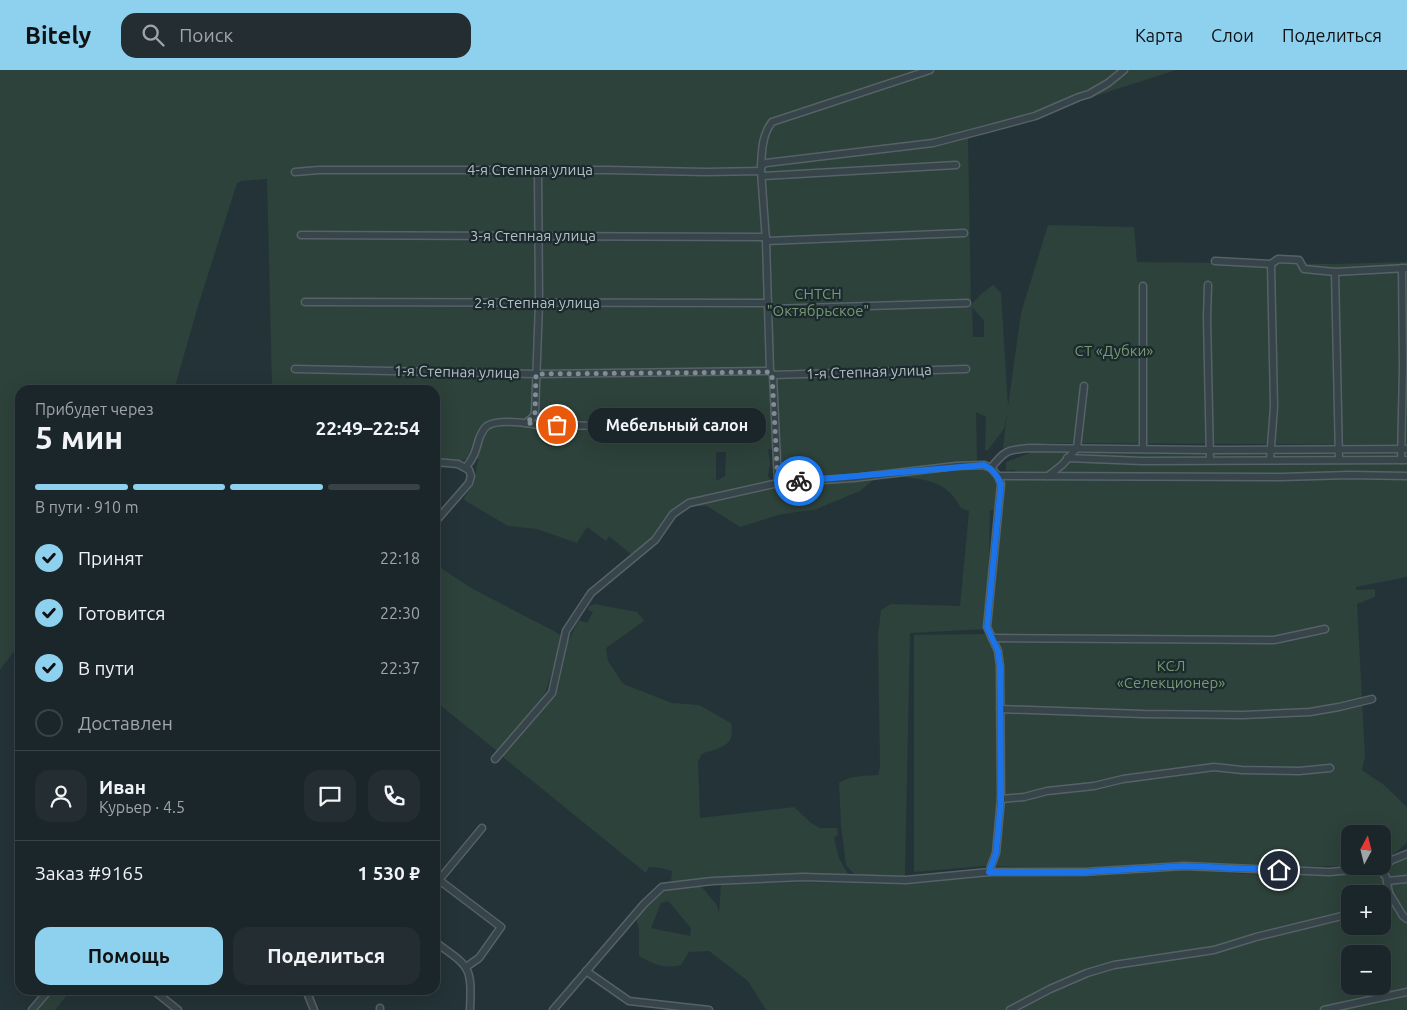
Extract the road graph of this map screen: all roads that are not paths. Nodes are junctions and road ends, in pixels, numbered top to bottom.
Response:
1 (930, 70) edge
2 (1124, 70) edge
3 (956, 165) dead end
4 (538, 170) junction
5 (762, 171) junction
6 (295, 172) dead end
7 (964, 233) dead end
8 (301, 235) dead end
9 (538, 236) junction
10 (766, 239) junction
11 (1215, 261) dead end
12 (1271, 264) junction
13 (1404, 268) edge
14 (1335, 272) junction
15 (1208, 285) dead end
16 (1143, 286) dead end
17 (305, 302) dead end
18 (539, 303) junction
19 (967, 303) dead end
20 (769, 306) junction
21 (295, 369) dead end
22 (966, 369) dead end
23 (771, 373) junction
24 (536, 374) junction
25 (1084, 386) dead end
26 (526, 423) junction
27 (690, 427) dead end
28 (1077, 448) junction
29 (1143, 448) junction
30 (1404, 449) edge
31 (1210, 450) junction
32 (1270, 450) junction
33 (1339, 450) junction
34 (1067, 458) junction
35 (1339, 459) junction
36 (1210, 460) junction
37 (1270, 460) junction
38 (1404, 460) edge
39 (440, 462) edge
40 (466, 466) junction
41 (991, 468) junction
42 (998, 476) junction
43 (1048, 476) junction
44 (1407, 476) edge
45 (778, 483) junction
46 (440, 516) edge
47 (1325, 629) dead end
48 (992, 638) junction
49 (1372, 699) dead end
50 (1000, 710) junction
51 (495, 759) dead end
52 (1330, 768) dead end
53 (1001, 800) junction
54 (482, 828) dead end
55 (1407, 854) edge
56 (1391, 861) edge
57 (1341, 871) edge
58 (989, 872) junction
59 (1384, 875) edge
60 (440, 879) edge
61 (1407, 880) edge
62 (440, 881) edge
63 (1388, 881) junction
64 (1388, 885) edge
65 (1391, 896) edge
66 (1341, 916) edge
67 (1407, 919) edge
68 (440, 945) edge
69 (466, 967) junction
70 (586, 971) junction
71 (1407, 992) edge
72 (45, 995) edge
73 (159, 995) edge
74 (308, 995) edge
75 (1013, 1009) edge
76 (32, 1010) edge
77 (178, 1010) edge
78 (314, 1010) edge
79 (470, 1010) edge
80 (553, 1010) edge
81 (709, 1010) edge
82 (1324, 1010) edge

1 - 5 street
2 - 5 street
3 - 5 street, 4-я Степная улица
4 - 5 street, 4-я Степная улица
4 - 6 street, 4-я Степная улица
4 - 9 street
5 - 10 street
7 - 10 street, 3-я Степная улица
8 - 9 street, 3-я Степная улица
9 - 10 street, 3-я Степная улица
9 - 18 street
10 - 20 street
11 - 12 street
12 - 14 street
12 - 32 street
13 - 14 street
13 - 30 street
14 - 33 street
15 - 31 street
16 - 29 street
17 - 18 street, 2-я Степная улица
18 - 20 street, 2-я Степная улица
18 - 24 street
19 - 20 street, 2-я Степная улица
20 - 23 street
21 - 24 street, 1-я Степная улица
22 - 23 street, 1-я Степная улица
23 - 24 street, 1-я Степная улица
23 - 45 street
24 - 26 street
25 - 28 street
26 - 27 street
26 - 40 street
28 - 29 street
28 - 34 street
28 - 41 street
29 - 31 street
30 - 33 street
30 - 38 street
31 - 32 street
31 - 36 street
32 - 33 street
32 - 37 street
33 - 35 street
34 - 36 street
34 - 43 street
35 - 37 street
35 - 38 street
36 - 37 street
39 - 40 street
40 - 46 street
41 - 42 street
41 - 45 street
42 - 43 street
42 - 48 street
43 - 44 street
45 - 51 street
47 - 48 street
48 - 50 street
49 - 50 street
50 - 53 street
52 - 53 street
53 - 58 street
54 - 60 street
55 - 56 street
57 - 58 street
58 - 70 street
59 - 63 street
61 - 63 street
62 - 69 street
63 - 64 street
65 - 67 street
66 - 75 street
68 - 69 street
69 - 79 street
70 - 80 street
70 - 81 street
71 - 82 street
72 - 76 street
73 - 77 street
74 - 78 street

